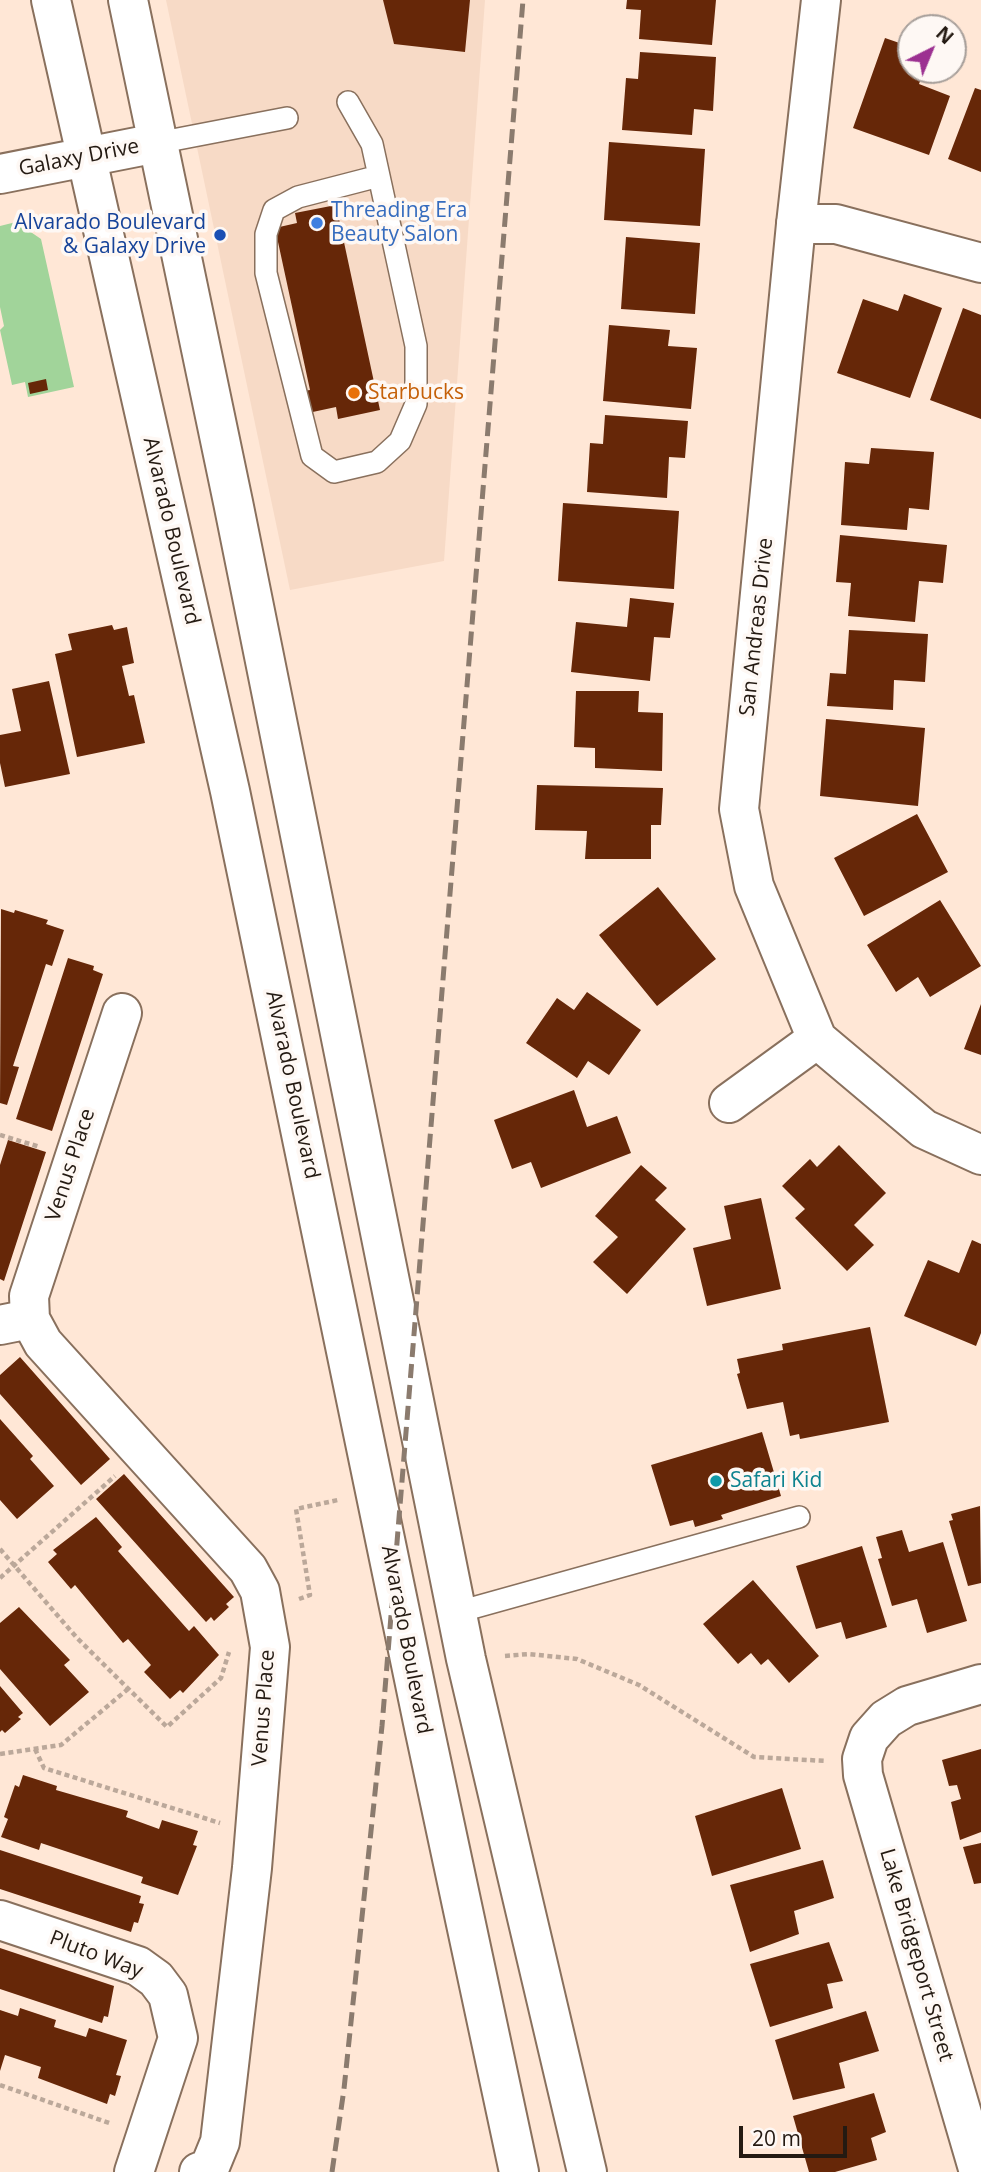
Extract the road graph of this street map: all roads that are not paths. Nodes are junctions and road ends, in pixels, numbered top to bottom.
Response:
1 (51, 0) edge
2 (128, 0) edge
3 (821, 0) edge
4 (348, 102) dead end
5 (287, 118) dead end
6 (158, 143) junction
7 (86, 155) junction
8 (0, 174) edge
9 (379, 176) junction
10 (796, 224) junction
11 (981, 263) edge
12 (121, 1013) dead end
13 (817, 1040) junction
14 (729, 1103) dead end
15 (981, 1155) edge
16 (15, 1322) edge
17 (799, 1517) dead end
18 (458, 1612) junction
19 (981, 1684) edge
20 (0, 1920) edge
21 (134, 2172) edge
22 (200, 2172) edge
23 (520, 2172) edge
24 (587, 2172) edge
25 (979, 2172) edge

1 - 7 main road, Alvarado Boulevard
2 - 6 main road
3 - 10 main road, San Andreas Drive
4 - 9 lane
5 - 6 lane
6 - 7 main road, Galaxy Drive
6 - 18 main road
7 - 8 main road, Galaxy Drive
7 - 23 main road, Alvarado Boulevard
9 - 9 lane
10 - 11 main road
10 - 13 main road, San Andreas Drive
12 - 16 main road, Venus Place
13 - 14 main road
13 - 15 main road, San Andreas Drive
16 - 22 main road, Venus Place
17 - 18 lane
18 - 24 main road
19 - 25 main road, Lake Bridgeport Street
20 - 21 main road, Pluto Way

